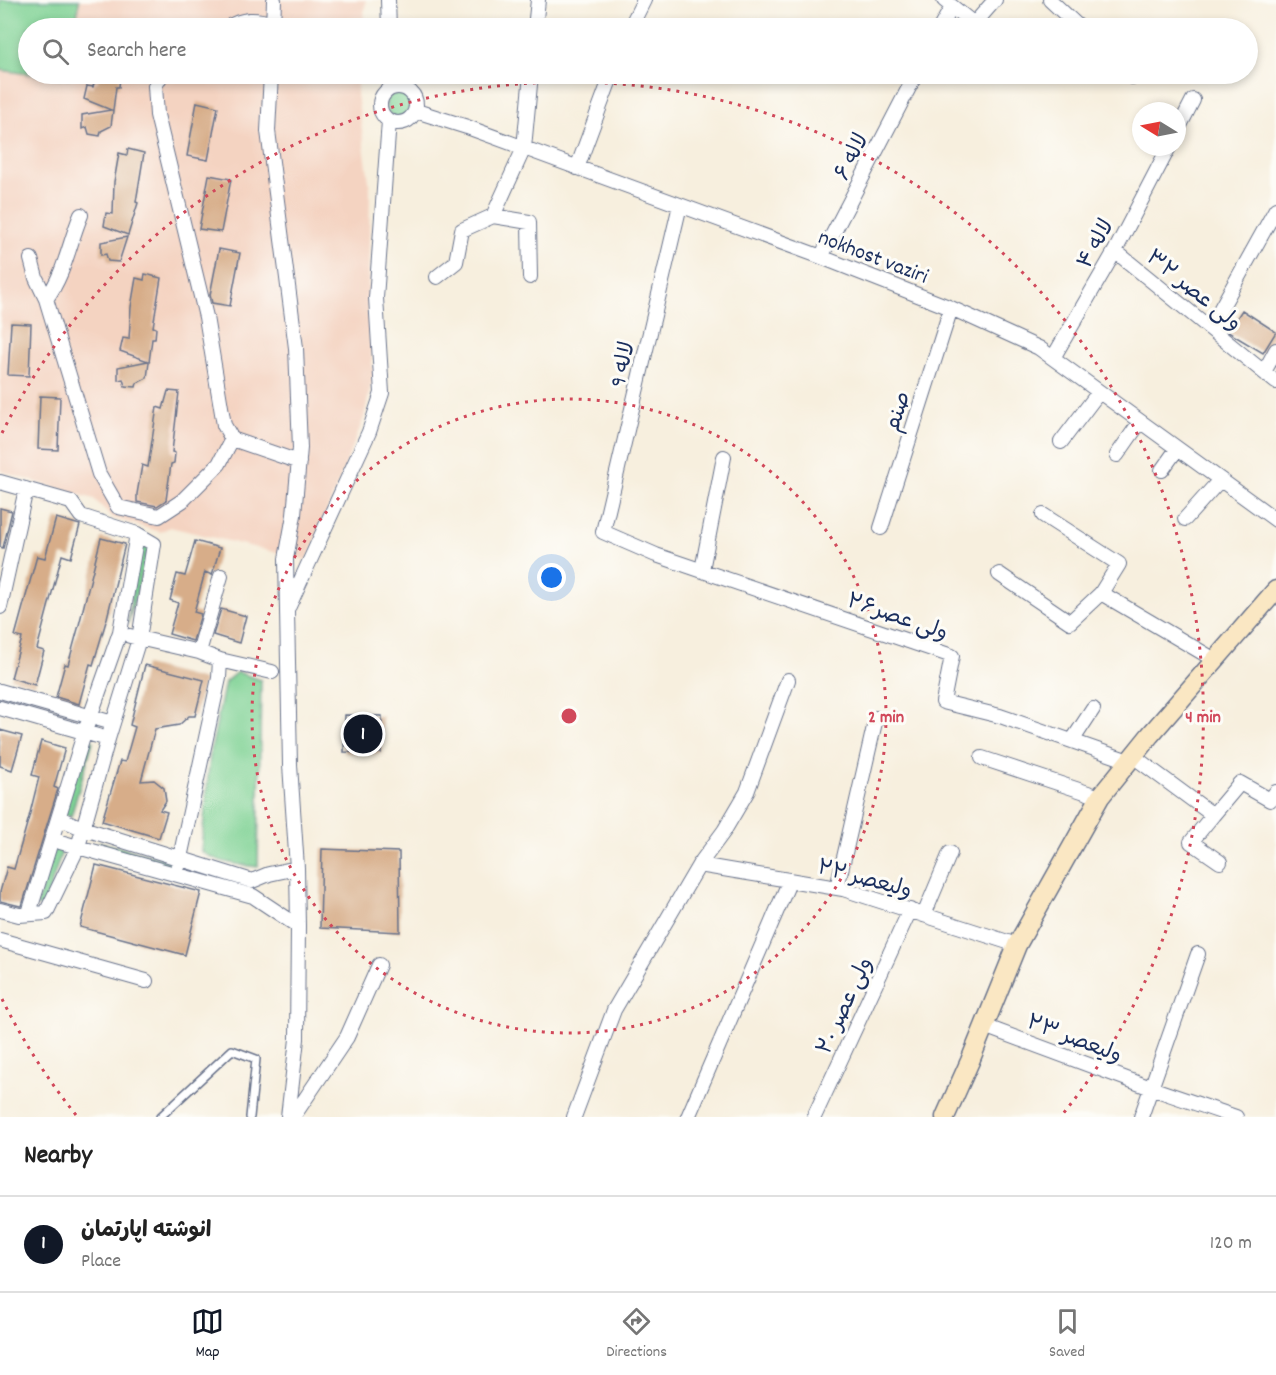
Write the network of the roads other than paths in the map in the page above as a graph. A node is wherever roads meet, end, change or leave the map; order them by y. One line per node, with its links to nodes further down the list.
1 (274, 0): 8 (street)
2 (388, 0): 9 (street)
3 (538, 0): 10 (street)
4 (645, 0): 11 (street)
5 (995, 0): 14 (street)
6 (1050, 0): 15 (street)
7 (948, 3): 12 (street); 13 (street)
8 (273, 18)
9 (389, 18)
10 (536, 18)
11 (635, 18)
12 (943, 18)
13 (967, 18)
14 (979, 18)
15 (1069, 18)
16 (156, 84): 48 (street)
17 (270, 84): 53 (street)
18 (389, 84): 26 (street)
19 (399, 84): 24 (street)
20 (530, 84): 27 (street)
21 (608, 84): 29 (street)
22 (911, 84): 35 (street, لاله ۶)
23 (1193, 100): 25 (street)
24 (416, 111): 26 (street); 27 (street, nokhost vaziri)
25 (1186, 114)
26 (389, 121): 70 (street)
27 (524, 148): 29 (street, nokhost vaziri); 33 (street)
28 (1164, 156): 34 (street, لاله ۴)
29 (577, 168): 30 (street, nokhost vaziri)
30 (680, 205): 35 (street, nokhost vaziri); 62 (street, لاله 9)
31 (1276, 209): 41 (street)
32 (81, 215): 39 (street)
33 (493, 216): 37 (street); 38 (street)
34 (1115, 251): 41 (street, ولی عصر ۳۲); 43 (street, لاله ۴)
35 (821, 257): 40 (street, nokhost vaziri)
36 (31, 259): 39 (street)
37 (436, 277)
38 (530, 277)
39 (46, 299): 48 (street)
40 (951, 308): 43 (street, nokhost vaziri); 61 (street, صنم)
41 (1210, 328): 44 (street, ولی عصر ۳۲)
42 (1276, 350): 44 (street)
43 (1053, 358): 46 (street, nokhost vaziri)
44 (1264, 372): 45 (street, ولی عصر ۳۲)
45 (1276, 382)
46 (1099, 392): 47 (street, nokhost vaziri); 49 (street)
47 (1140, 422): 50 (street, nokhost vaziri); 51 (street)
48 (232, 439): 53 (street)
49 (1061, 442)
50 (1177, 449): 54 (street); 55 (street, nokhost vaziri)
51 (1117, 455)
52 (724, 457): 64 (street)
53 (299, 462): 70 (street)
54 (1162, 470)
55 (1220, 480): 59 (street); 60 (street, nokhost vaziri)
56 (0, 482): 57 (street)
57 (26, 489): 63 (street); 69 (street)
58 (1043, 515): 68 (street)
59 (1185, 519)
60 (1276, 520)
61 (881, 528)
62 (603, 532): 64 (street, ولی عصر۲۶)
63 (137, 534): 71 (street); 72 (street)
64 (702, 570): 86 (street, ولی عصر۲۶)
65 (999, 574): 68 (street)
66 (221, 576): 73 (street)
67 (1276, 590): 75 (main road)
68 (1101, 592): 75 (street)
69 (0, 607)
70 (287, 610): 100 (street)
71 (120, 632): 72 (street); 81 (street)
72 (139, 639): 73 (street); 83 (street)
73 (199, 652): 74 (street)
74 (220, 660): 76 (street); 97 (street)
75 (1215, 660): 88 (main road)
76 (272, 672)
77 (788, 680): 99 (street)
78 (0, 691): 81 (street)
79 (0, 708): 84 (street)
80 (1093, 709): 86 (street)
81 (91, 718): 83 (street); 84 (street)
82 (876, 718): 103 (street)
83 (113, 723): 85 (street)
84 (84, 734): 85 (street); 92 (street)
85 (108, 739): 93 (street)
86 (1072, 741): 88 (street, ولی عصر۲۶)
87 (982, 758): 90 (street)
88 (1131, 759): 90 (main road); 91 (street, ولی عصر۲۶)
89 (1276, 792): 91 (street)
90 (1100, 797): 109 (main road)
91 (1213, 815): 98 (street)
92 (59, 818): 93 (street); 94 (street)
93 (82, 828): 95 (street); 97 (street)
94 (53, 840): 95 (street); 105 (street)
95 (78, 846): 101 (street); 105 (street)
96 (950, 853): 106 (street, ولی عصر ۲۰)
97 (180, 858): 100 (street); 101 (street)
98 (1220, 862)
99 (699, 865): 102 (street, ولیعصر ۲۲); 119 (street)
100 (297, 868): 107 (street)
101 (176, 875): 107 (street)
102 (790, 880): 103 (street, ولیعصر ۲۲); 120 (street)
103 (837, 888): 106 (street, ولیعصر ۲۲)
104 (0, 910): 105 (street)
105 (29, 913)
106 (917, 913): 109 (street, ولیعصر ۲۲); 121 (street, ولی عصر ۲۰)
107 (298, 926): 117 (street)
108 (0, 940): 112 (street)
109 (1017, 945): 113 (main road)
110 (1198, 954): 114 (street)
111 (379, 965): 118 (street)
112 (146, 981)
113 (984, 1026): 114 (street, ولیعصر ۲۳); 122 (main road)
114 (1151, 1088): 123 (street); 124 (street, ولیعصر ۲۳)
115 (160, 1117): 116 (lane)
116 (250, 1117)
117 (288, 1117)
118 (293, 1117)
119 (574, 1117)
120 (688, 1117)
121 (814, 1117)
122 (945, 1117)
123 (1141, 1117)
124 (1236, 1117)

